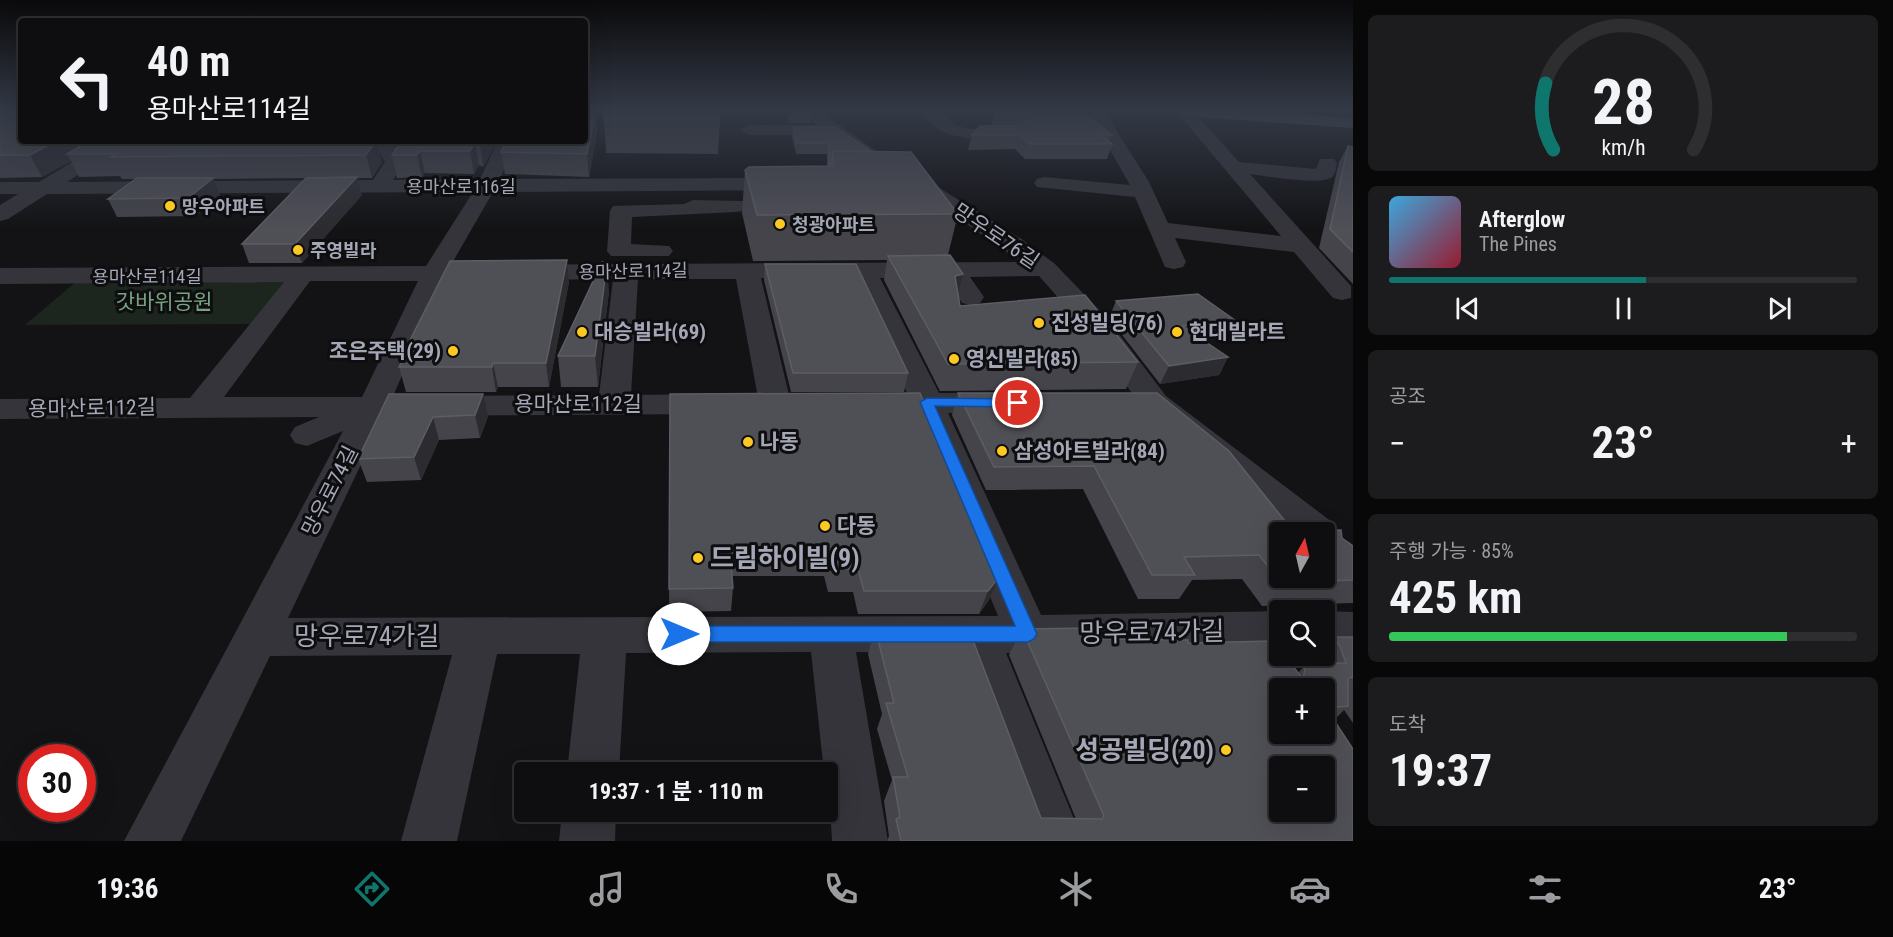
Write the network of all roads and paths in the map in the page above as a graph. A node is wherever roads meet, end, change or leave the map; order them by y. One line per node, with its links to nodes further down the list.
1 (105, 150): 16 (street)
2 (388, 150): 14 (street)
3 (503, 150): 12 (street, 망우로74길)
4 (860, 150): 25 (street, 망우로76길)
5 (1119, 150): 17 (street)
6 (1218, 150): 8 (street)
7 (1327, 162): 8 (street)
8 (1233, 167): 20 (street)
9 (1044, 183): 17 (street)
10 (742, 184): 11 (street, 용마산로116길); 13 (street, 용마산로116길); 21 (street)
11 (809, 184)
12 (487, 185): 13 (street, 용마산로116길); 14 (street, 용마산로116길); 28 (street, 망우로74길)
13 (613, 185): 27 (street)
14 (379, 186): 16 (street, 용마산로116길)
15 (0, 188): 16 (street, 용마산로116길)
16 (42, 189): 18 (street)
17 (1143, 192): 19 (street)
18 (0, 214)
19 (1160, 229): 20 (street); 22 (street)
20 (1302, 246): 32 (street)
21 (838, 249)
22 (1174, 262)
23 (951, 268): 24 (street, 용마산로114길); 25 (street, 용마산로114길); 34 (street)
24 (863, 269): 26 (street, 용마산로114길); 35 (street)
25 (1046, 269): 41 (street, 망우로76길)
26 (747, 270): 27 (street, 용마산로114길); 36 (street)
27 (613, 271): 28 (street, 용마산로114길); 43 (street)
28 (435, 272): 29 (street, 용마산로114길); 42 (street, 망우로74길)
29 (303, 274): 31 (street, 용마산로114길); 44 (street)
30 (0, 276): 31 (street, 용마산로114길)
31 (26, 276): 33 (street)
32 (1342, 292)
33 (0, 295)
34 (971, 297)
35 (927, 402): 38 (street); 39 (street); 52 (street)
36 (775, 403): 37 (street, 용마산로112길); 43 (street, 용마산로112길)
37 (810, 403)
38 (845, 403)
39 (1029, 403)
40 (1121, 403): 41 (street)
41 (1155, 403): 47 (street, 망우로76길)
42 (374, 405): 43 (street, 용마산로112길); 44 (street, 용마산로112길); 46 (street); 55 (street, 망우로74길)
43 (614, 405)
44 (200, 407): 45 (street, 용마산로112길)
45 (0, 410)
46 (307, 435)
47 (1304, 522)
48 (1335, 630): 49 (street)
49 (1353, 630)
50 (831, 633): 51 (street, 망우로74가길); 53 (street, 망우로74가길); 62 (street)
51 (605, 634): 54 (street, 망우로74가길); 57 (street)
52 (1028, 634): 53 (street, 망우로74가길); 56 (street, 망우로74가길)
53 (976, 635): 63 (street)
54 (479, 636): 55 (street, 망우로74가길); 60 (street)
55 (256, 637): 59 (street, 망우로74길)
56 (1269, 643)
57 (594, 762)
58 (589, 822): 61 (street)
59 (152, 841)
60 (429, 841)
61 (587, 841)
62 (860, 841)
63 (1055, 841)

